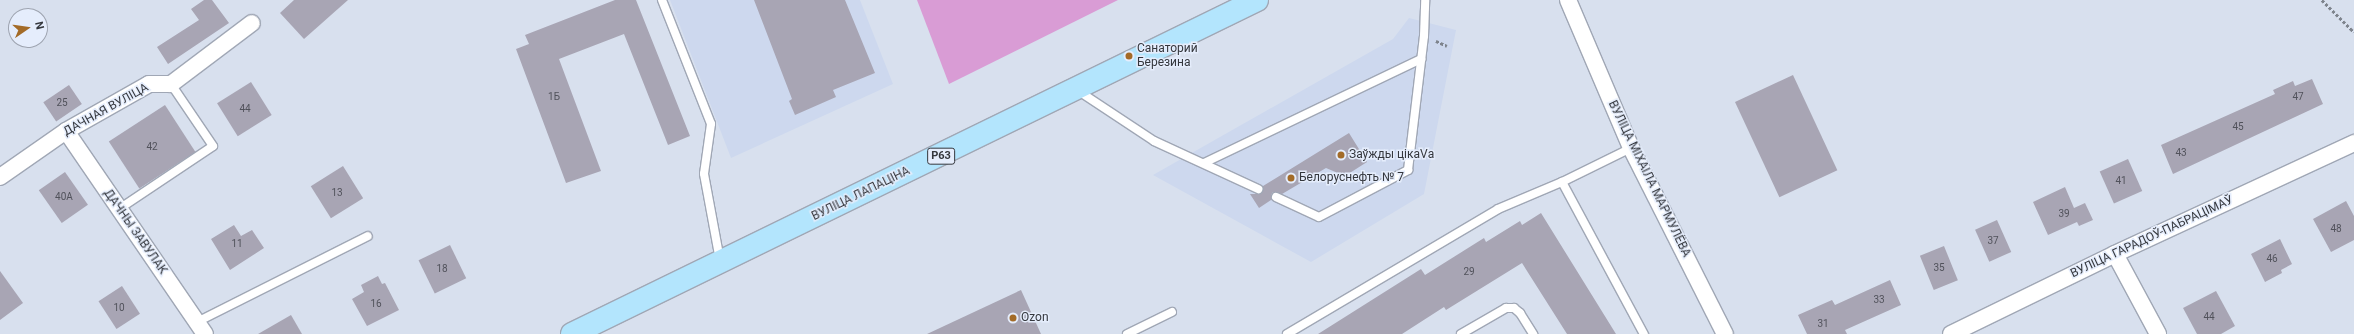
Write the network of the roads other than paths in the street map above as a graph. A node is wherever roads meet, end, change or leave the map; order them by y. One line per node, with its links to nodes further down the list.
1 (662, 0): 20 (lane)
2 (1257, 0): 8 (main road, ВУЛІЦА ЛАПАЦІНА / Р63)
3 (1425, 0): 6 (lane)
4 (1568, 0): 11 (street, ВУЛІЦА МІХАІЛА МАРМУЛЁВА)
5 (252, 23): 7 (street)
6 (1421, 59): 12 (lane); 16 (lane)
7 (171, 84): 9 (street, ДАЧНАЯ ВУЛІЦА); 17 (lane)
8 (1077, 90): 12 (lane); 20 (main road, ВУЛІЦА ЛАПАЦІНА / Р63)
9 (66, 131): 13 (street, ДАЧНАЯ ВУЛІЦА); 17 (street, ДАЧНЫ ЗАВУЛАК)
10 (2354, 143): 19 (street, ВУЛІЦА ГАРАДОЎ-ПАБРАЦІМАЎ)
11 (1631, 148): 14 (lane); 29 (street, ВУЛІЦА МІХАІЛА МАРМУЛЁВА)
12 (1204, 163): 15 (lane)
13 (0, 177)
14 (1562, 182): 25 (lane); 28 (lane)
15 (1258, 189)
16 (1276, 197)
17 (119, 209): 22 (street, ДАЧНЫ ЗАВУЛАК)
18 (368, 236): 22 (lane)
19 (2115, 254): 30 (street, ВУЛІЦА ГАРАДОЎ-ПАБРАЦІМАЎ); 31 (street)
20 (721, 263): 23 (main road, ВУЛІЦА ЛАПАЦІНА / Р63)
21 (1172, 312): 24 (lane)
22 (201, 328)
23 (572, 334)
24 (1126, 334)
25 (1287, 334)
26 (1461, 334): 27 (lane)
27 (1533, 334)
28 (1644, 334)
29 (1725, 334)
30 (1951, 334)
31 (2158, 334)

